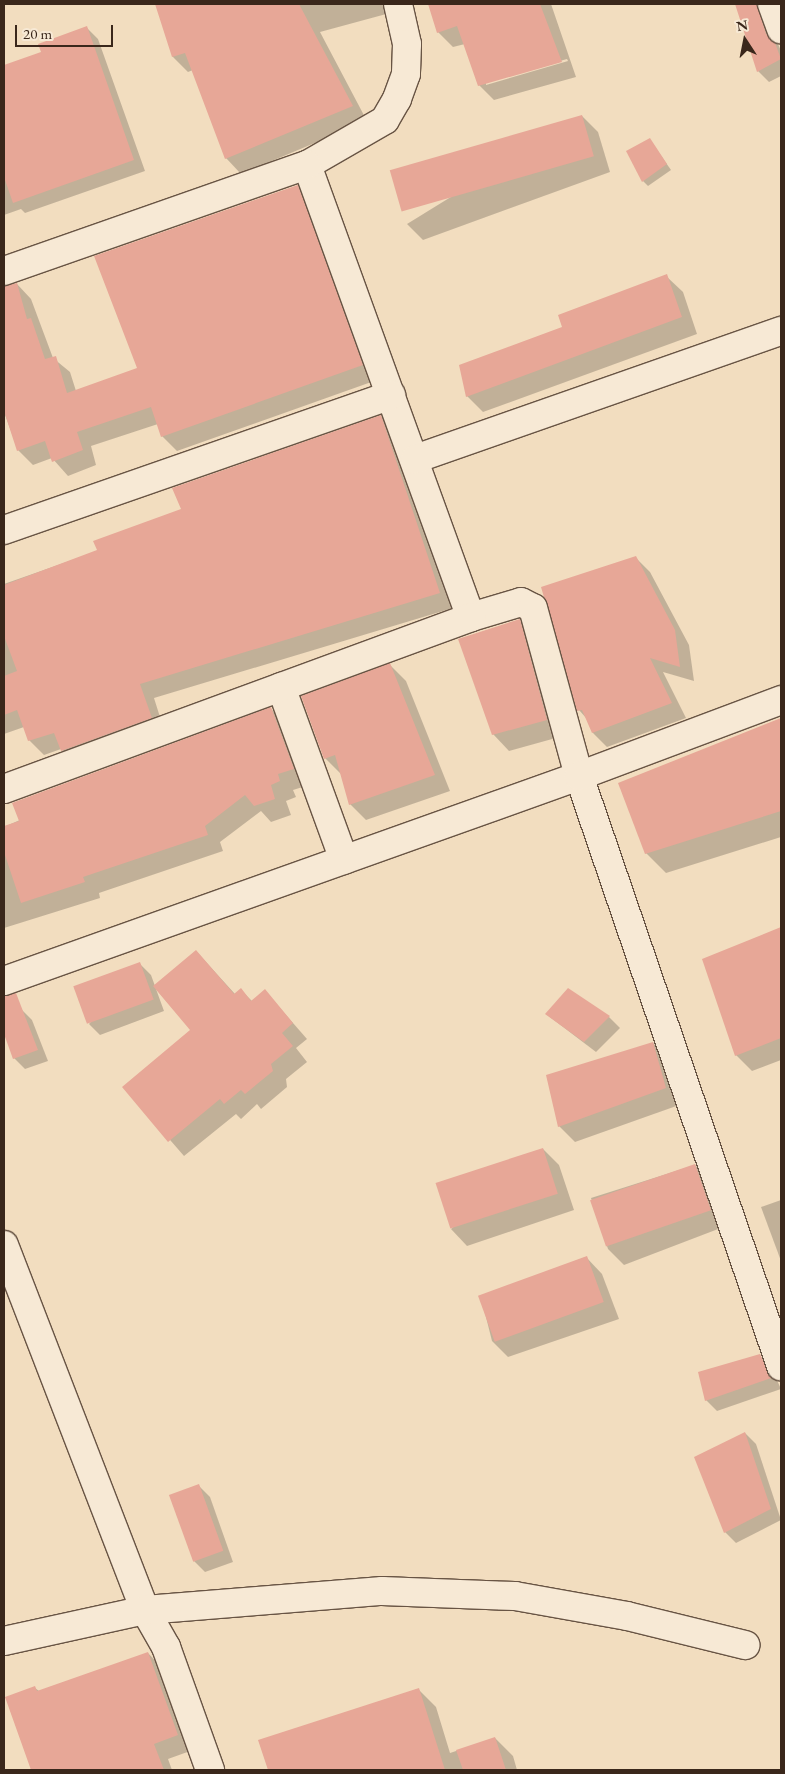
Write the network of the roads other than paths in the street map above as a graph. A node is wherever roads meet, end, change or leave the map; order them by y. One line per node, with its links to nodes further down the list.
1 (398, 4): 4 (street)
2 (772, 4): 3 (street)
3 (781, 29)
4 (307, 165): 5 (street); 7 (street)
5 (4, 271)
6 (781, 331): 8 (street)
7 (391, 395): 8 (street); 9 (street)
8 (415, 459): 10 (street)
9 (4, 530)
10 (471, 617): 11 (street); 13 (street)
11 (281, 687): 14 (street); 15 (street)
12 (781, 700): 13 (street)
13 (579, 776): 15 (street); 18 (street)
14 (4, 789)
15 (344, 860): 16 (street)
16 (4, 981)
17 (4, 1245): 20 (street)
18 (776, 1335): 19 (street)
19 (781, 1366)
20 (145, 1610): 21 (street); 22 (street); 23 (street)
21 (4, 1641)
22 (745, 1645)
23 (210, 1770)

